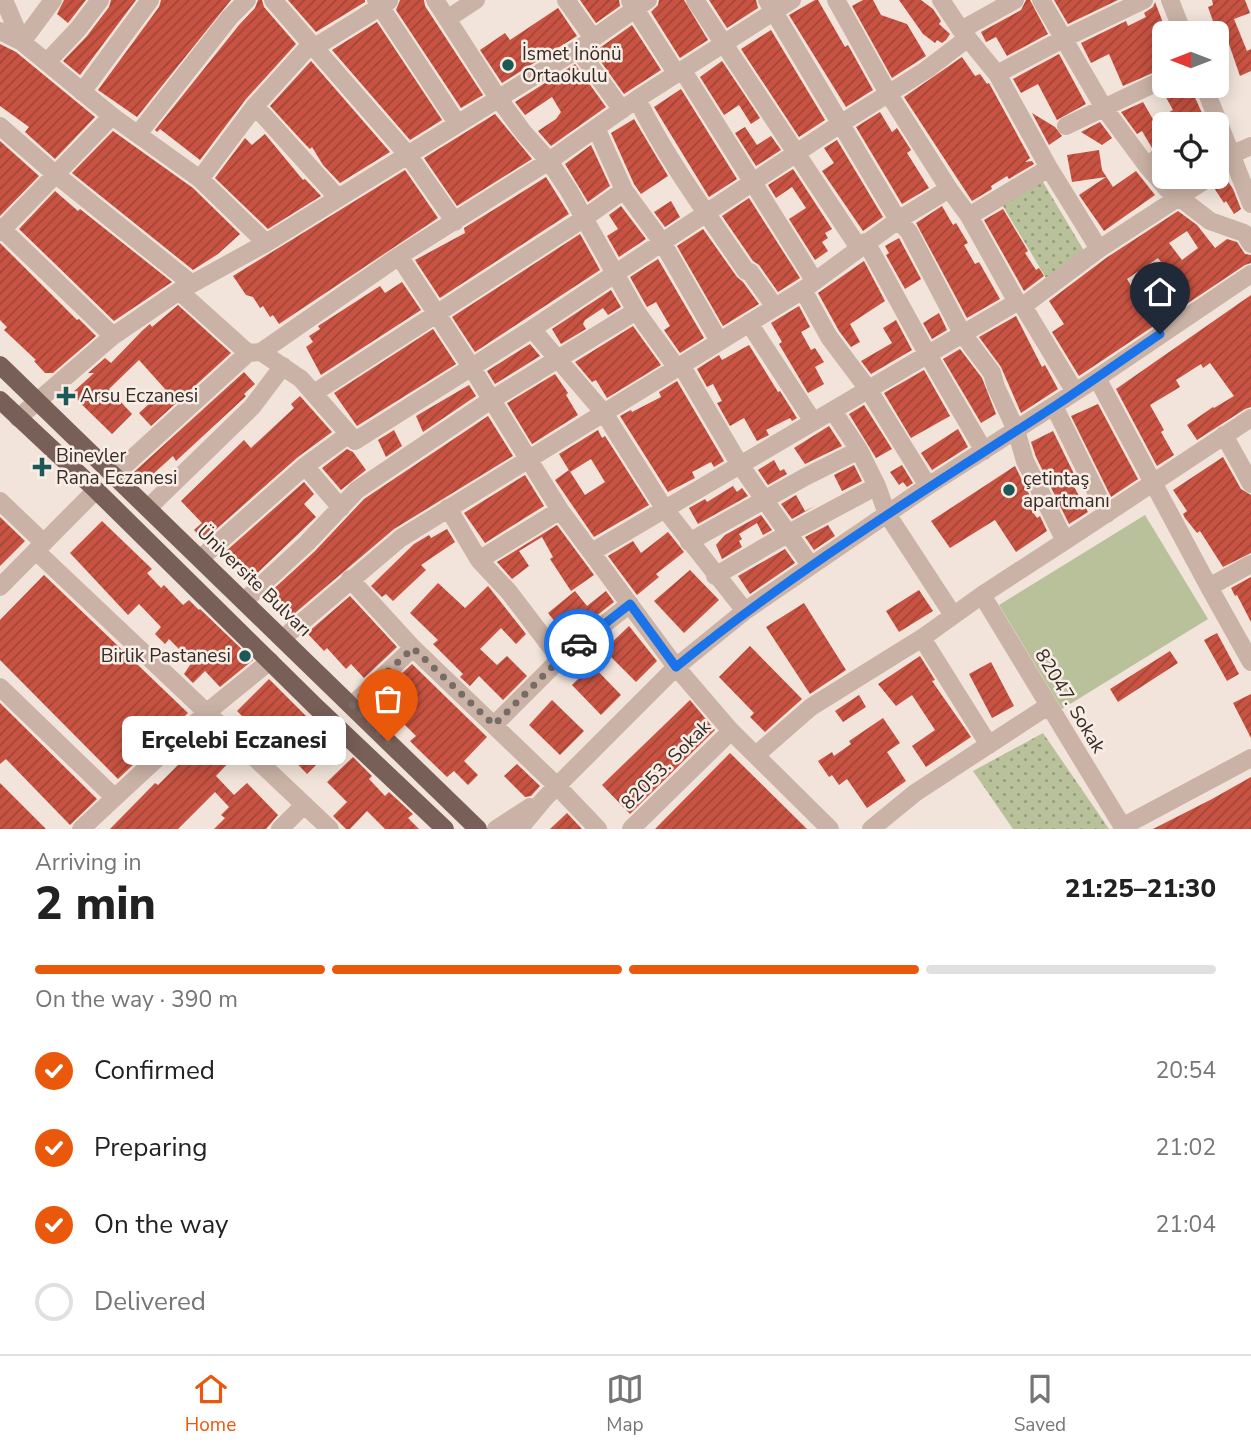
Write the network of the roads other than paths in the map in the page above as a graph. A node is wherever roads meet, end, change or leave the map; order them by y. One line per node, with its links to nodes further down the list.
1 (4, 0): 26 (street)
2 (53, 0): 26 (street)
3 (100, 0): 30 (street)
4 (150, 0): 34 (street)
5 (247, 0): 46 (street)
6 (273, 0): 29 (street)
7 (435, 0): 21 (street)
8 (476, 0): 21 (street)
9 (566, 0): 28 (street)
10 (695, 0): 27 (street)
11 (792, 0): 20 (street)
12 (836, 0): 35 (street)
13 (941, 0): 24 (street)
14 (1015, 0): 24 (street)
15 (1041, 0): 25 (street)
16 (1144, 0): 25 (street)
17 (1170, 0): 22 (street)
18 (383, 2): 29 (street); 41 (street)
19 (637, 3): 28 (street); 31 (street)
20 (771, 5): 27 (street); 42 (street)
21 (447, 19): 36 (street)
22 (1178, 21)
23 (0, 31): 26 (street)
24 (965, 34): 32 (street); 35 (street)
25 (1063, 39): 32 (street); 39 (street)
26 (22, 42): 30 (street)
27 (724, 42): 31 (street); 49 (street)
28 (586, 43): 36 (street); 37 (street)
29 (313, 46): 38 (street); 50 (street)
30 (47, 62): 34 (street)
31 (683, 71): 37 (street); 59 (street)
32 (997, 74): 56 (street)
33 (1152, 85): 39 (street)
34 (82, 92): 40 (street)
35 (888, 93): 42 (street); 60 (street)
36 (498, 98): 41 (street); 52 (street)
37 (630, 105): 45 (street); 66 (street)
38 (256, 106): 58 (street); 63 (street)
39 (1104, 108): 44 (street); 55 (street)
40 (112, 116): 46 (street); 57 (street)
41 (457, 123): 50 (street)
42 (840, 124): 49 (street); 69 (street)
43 (0, 126): 57 (street)
44 (1066, 126)
45 (596, 128): 52 (street); 62 (street)
46 (138, 134): 58 (street)
47 (1251, 146): 51 (street)
48 (1229, 151): 51 (street)
49 (797, 152): 59 (street); 75 (street)
50 (408, 155): 63 (street); 70 (street)
51 (1233, 158): 54 (street); 65 (street)
52 (549, 161): 68 (street); 70 (street)
53 (1152, 162): 55 (street)
54 (1229, 162)
55 (1147, 166): 64 (street)
56 (1049, 168): 67 (street); 76 (street)
57 (55, 174): 71 (street); 81 (street)
58 (200, 179): 73 (street)
59 (751, 183): 66 (street); 80 (street)
60 (949, 189): 67 (street); 69 (street)
61 (1191, 189): 64 (street)
62 (624, 190): 68 (street); 72 (street)
63 (338, 198): 73 (street)
64 (1176, 199): 74 (street); 76 (street)
65 (1251, 204)
66 (706, 213): 72 (street); 83 (street)
67 (969, 216): 82 (street)
68 (583, 219): 78 (street); 85 (street)
69 (898, 220): 75 (street); 88 (street)
70 (455, 222): 77 (street)
71 (1, 229): 89 (street)
72 (662, 242): 78 (street); 90 (street)
73 (266, 243): 81 (street)
74 (1251, 244)
75 (862, 245): 80 (street); 92 (street)
76 (1099, 249): 82 (street)
77 (399, 256): 85 (street); 91 (street)
78 (615, 273): 84 (street); 87 (street)
79 (1251, 274): 98 (street)
80 (808, 285): 83 (street); 99 (street)
81 (185, 287): 89 (street); 91 (street)
82 (1020, 304): 88 (street); 100 (street)
83 (775, 307): 86 (street)
84 (636, 310): 93 (street); 96 (street)
85 (437, 313): 97 (street); 101 (street)
86 (748, 323): 90 (street); 108 (street)
87 (532, 329): 93 (street); 97 (street)
88 (962, 333): 92 (street); 111 (street)
89 (113, 336): 104 (street)
90 (719, 341): 96 (street)
91 (254, 352): 95 (street); 119 (street)
92 (928, 355): 99 (street); 115 (street)
93 (559, 360): 103 (street); 107 (street)
94 (0, 365): 104 (main road, Üniversite Bulvarı)
95 (283, 366): 101 (street); 127 (street)
96 (679, 367): 107 (street); 117 (street)
97 (472, 368): 103 (street); 112 (street)
98 (1097, 378): 100 (street); 120 (street)
99 (868, 389): 106 (street); 123 (street)
100 (1075, 392): 105 (street)
101 (314, 393): 112 (street)
102 (0, 400): 109 (main road)
103 (491, 400): 116 (street); 128 (street)
104 (37, 401): 109 (street); 119 (main road, Üniversite Bulvarı)
105 (1054, 406): 111 (street); 133 (street)
106 (833, 411): 114 (street); 117 (street)
107 (604, 413): 116 (street); 130 (street)
108 (809, 415)
109 (18, 418): 124 (main road)
110 (1251, 418): 113 (street)
111 (1016, 430): 115 (street); 135 (street)
112 (349, 434): 118 (street)
113 (1224, 435): 120 (street); 121 (street)
114 (859, 450): 122 (street); 125 (street)
115 (984, 450): 123 (street)
116 (528, 460): 129 (street); 131 (street)
117 (740, 465): 125 (street); 130 (street)
118 (304, 466): 128 (street); 139 (street)
119 (114, 475): 127 (main road, Üniversite Bulvarı)
120 (1155, 483): 133 (street); 146 (street)
121 (1251, 484)
122 (877, 486): 132 (street); 134 (street)
123 (928, 486): 132 (street)
124 (96, 490): 137 (street); 157 (main road)
125 (766, 499): 134 (street); 136 (street)
126 (0, 501): 137 (street)
127 (148, 508): 139 (main road, Üniversite Bulvarı)
128 (341, 508): 148 (street)
129 (448, 508): 140 (street); 144 (street)
130 (664, 508): 136 (street); 138 (street)
131 (560, 510): 138 (street); 140 (street)
132 (887, 514): 142 (street); 151 (street)
133 (1107, 514): 135 (street)
134 (789, 533): 142 (street); 143 (street)
135 (1065, 541): 147 (street)
136 (689, 542): 143 (street)
137 (40, 547): 145 (street); 162 (street)
138 (592, 552): 149 (street)
139 (201, 558): 148 (main road, Üniversite Bulvarı)
140 (479, 560): 156 (street)
141 (1251, 564): 146 (street)
142 (811, 566): 150 (street)
143 (715, 576): 150 (street)
144 (350, 579): 152 (street); 154 (street)
145 (0, 587)
146 (1209, 587): 155 (street)
147 (982, 595): 151 (street); 161 (street, 82047. Sokak)
148 (244, 601): 152 (main road, Üniversite Bulvarı)
149 (630, 604): 156 (street); 158 (street)
150 (745, 611): 158 (street)
151 (953, 615): 153 (street)
152 (282, 638): 160 (main road, Üniversite Bulvarı)
153 (922, 638): 165 (street); 166 (street)
154 (413, 648): 160 (street); 163 (street)
155 (1249, 653)
156 (560, 659): 163 (street)
157 (270, 660): 162 (street); 175 (main road)
158 (676, 667): 164 (street); 168 (street)
159 (0, 687): 169 (street)
160 (352, 705): 176 (main road, Üniversite Bulvarı)
161 (1048, 706): 165 (street); 171 (street, 82047. Sokak)
162 (206, 713): 169 (street); 170 (street)
163 (494, 725): 168 (street)
164 (731, 731): 166 (street); 180 (street, 82053. Sokak)
165 (989, 745): 182 (street)
166 (756, 755): 181 (street)
167 (1251, 758): 171 (street)
168 (551, 792): 177 (street); 178 (street); 179 (street)
169 (114, 797): 172 (street)
170 (304, 805): 173 (street); 174 (street)
171 (1123, 828)
172 (80, 829)
173 (280, 829)
174 (330, 829)
175 (445, 829)
176 (478, 829)
177 (496, 829)
178 (519, 829)
179 (598, 829)
180 (631, 829)
181 (830, 829)
182 (871, 829)

